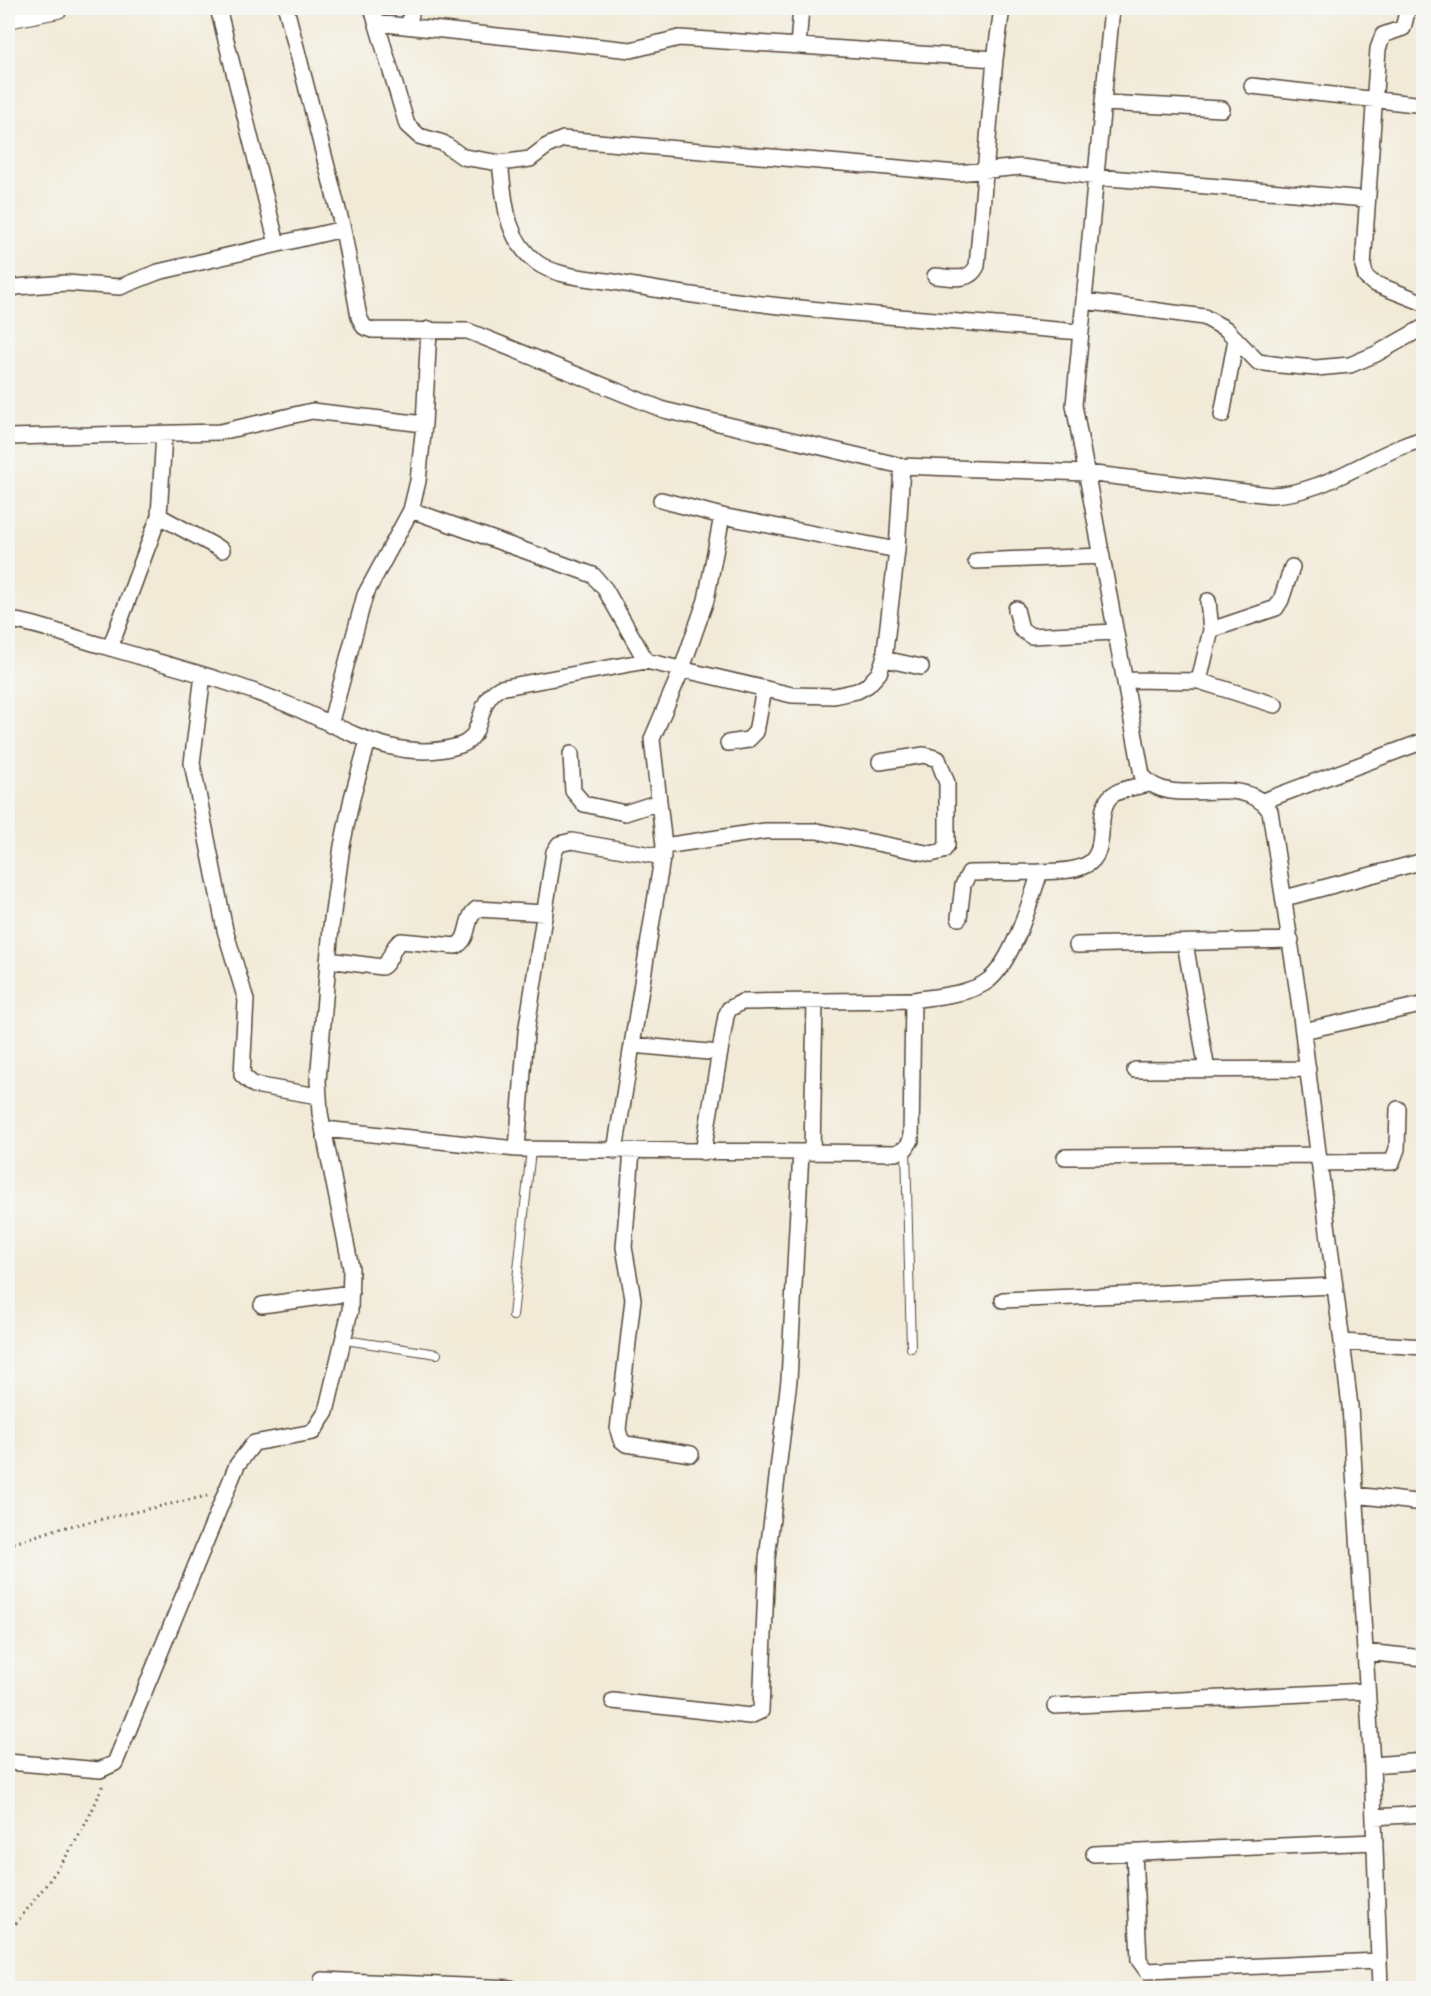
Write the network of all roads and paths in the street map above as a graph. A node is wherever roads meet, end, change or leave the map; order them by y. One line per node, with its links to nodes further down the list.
1 (58, 8): 10 (street)
2 (218, 8): 24 (street)
3 (286, 8): 23 (street)
4 (412, 8): 11 (street)
5 (801, 8): 12 (street)
6 (1002, 8): 13 (street)
7 (1112, 8): 16 (street)
8 (1408, 8): 15 (street)
9 (374, 15): 11 (street); 19 (street)
10 (8, 18)
11 (410, 26): 12 (street)
12 (798, 46): 13 (street)
13 (995, 59): 20 (street)
14 (1252, 86): 15 (street)
15 (1373, 99): 17 (street); 22 (street)
16 (1104, 103): 18 (street); 21 (street)
17 (1424, 105)
18 (1222, 109)
19 (500, 163): 20 (street); 31 (street)
20 (984, 171): 21 (street); 25 (street)
21 (1097, 177): 22 (street); 27 (street)
22 (1366, 199): 28 (street)
23 (343, 229): 24 (street); 30 (street)
24 (277, 244): 26 (street)
25 (935, 276)
26 (8, 291)
27 (1084, 301): 31 (street); 32 (street)
28 (1424, 303)
29 (1424, 327): 32 (street)
30 (429, 329): 34 (street); 38 (street)
31 (1079, 332): 39 (street)
32 (1236, 339): 33 (street)
33 (1222, 415)
34 (424, 424): 35 (street); 41 (street)
35 (164, 434): 36 (street); 42 (street)
36 (8, 437)
37 (1424, 439): 39 (street)
38 (902, 465): 39 (street); 45 (street)
39 (1086, 473): 46 (street)
40 (661, 500): 43 (street)
41 (411, 510): 56 (street); 64 (street)
42 (159, 516): 44 (street); 54 (street)
43 (722, 516): 45 (street); 58 (street)
44 (222, 550)
45 (897, 550): 55 (street)
46 (1102, 556): 47 (street); 53 (street)
47 (976, 561)
48 (1292, 567): 52 (street)
49 (1208, 601): 52 (street)
50 (1016, 609): 53 (street)
51 (8, 620): 54 (street)
52 (1211, 630): 61 (street)
53 (1115, 632): 60 (street)
54 (110, 648): 59 (street)
55 (884, 659): 57 (street); 62 (street)
56 (646, 661): 58 (street); 65 (street)
57 (921, 667)
58 (681, 671): 62 (street); 71 (street)
59 (203, 675): 64 (street); 92 (street)
60 (1125, 680): 61 (street); 70 (street)
61 (1199, 681): 63 (street)
62 (764, 689): 67 (street)
63 (1275, 705)
64 (330, 725): 65 (street)
65 (368, 741): 82 (street)
66 (1424, 741): 72 (street)
67 (728, 743)
68 (571, 754): 71 (street)
69 (880, 762): 73 (street)
70 (1149, 784): 72 (street); 75 (street)
71 (659, 801): 73 (street)
72 (1263, 801): 76 (street)
73 (663, 852): 77 (street); 87 (street)
74 (1424, 861): 76 (street)
75 (1040, 872): 78 (street); 83 (street)
76 (1285, 898): 79 (street)
77 (545, 913): 82 (street); 96 (street)
78 (959, 918)
79 (1291, 940): 80 (street); 86 (street)
80 (1185, 943): 81 (street); 91 (street)
81 (1077, 945)
82 (328, 960): 92 (street)
83 (913, 1000): 84 (street); 95 (street)
84 (815, 1001): 88 (street); 100 (street)
85 (1420, 1005): 86 (street)
86 (1303, 1031): 89 (street)
87 (632, 1045): 88 (street); 97 (street)
88 (720, 1053): 99 (street)
89 (1308, 1069): 91 (street); 102 (street)
90 (1134, 1070): 91 (street)
91 (1207, 1070)
92 (318, 1096): 94 (street)
93 (1398, 1109): 102 (street)
94 (324, 1129): 96 (street); 104 (street)
95 (906, 1148): 100 (street); 111 (lane)
96 (524, 1149): 97 (street); 107 (lane)
97 (615, 1151): 98 (street)
98 (632, 1151): 99 (street); 113 (street)
99 (703, 1152): 100 (street)
100 (807, 1152): 121 (street)
101 (1065, 1157): 102 (street)
102 (1319, 1159): 103 (street)
103 (1335, 1286): 105 (street); 109 (street)
104 (351, 1293): 106 (street); 108 (street)
105 (1003, 1299)
106 (262, 1305)
107 (513, 1316)
108 (345, 1340): 112 (lane); 114 (street)
109 (1342, 1342): 110 (street); 115 (street)
110 (1424, 1347)
111 (911, 1348)
112 (437, 1354)
113 (691, 1454)
114 (226, 1492): 117 (path); 126 (street)
115 (1355, 1495): 116 (street); 118 (street)
116 (1424, 1503)
117 (8, 1545)
118 (1365, 1652): 119 (street); 120 (street)
119 (1424, 1658)
120 (1367, 1691): 122 (street); 125 (street)
121 (613, 1701)
122 (1055, 1706)
123 (1424, 1761): 125 (street)
124 (8, 1762): 126 (street)
125 (1372, 1765): 128 (street)
126 (109, 1768): 132 (path)
127 (1424, 1814): 128 (street)
128 (1374, 1816): 129 (street)
129 (1375, 1842): 130 (street); 133 (street)
130 (1134, 1852): 131 (street); 133 (street)
131 (1094, 1854)
132 (8, 1933)
133 (1379, 1961): 137 (street)
134 (322, 1980): 135 (street)
135 (456, 1987): 136 (street)
136 (512, 1989)
137 (1380, 1989)

